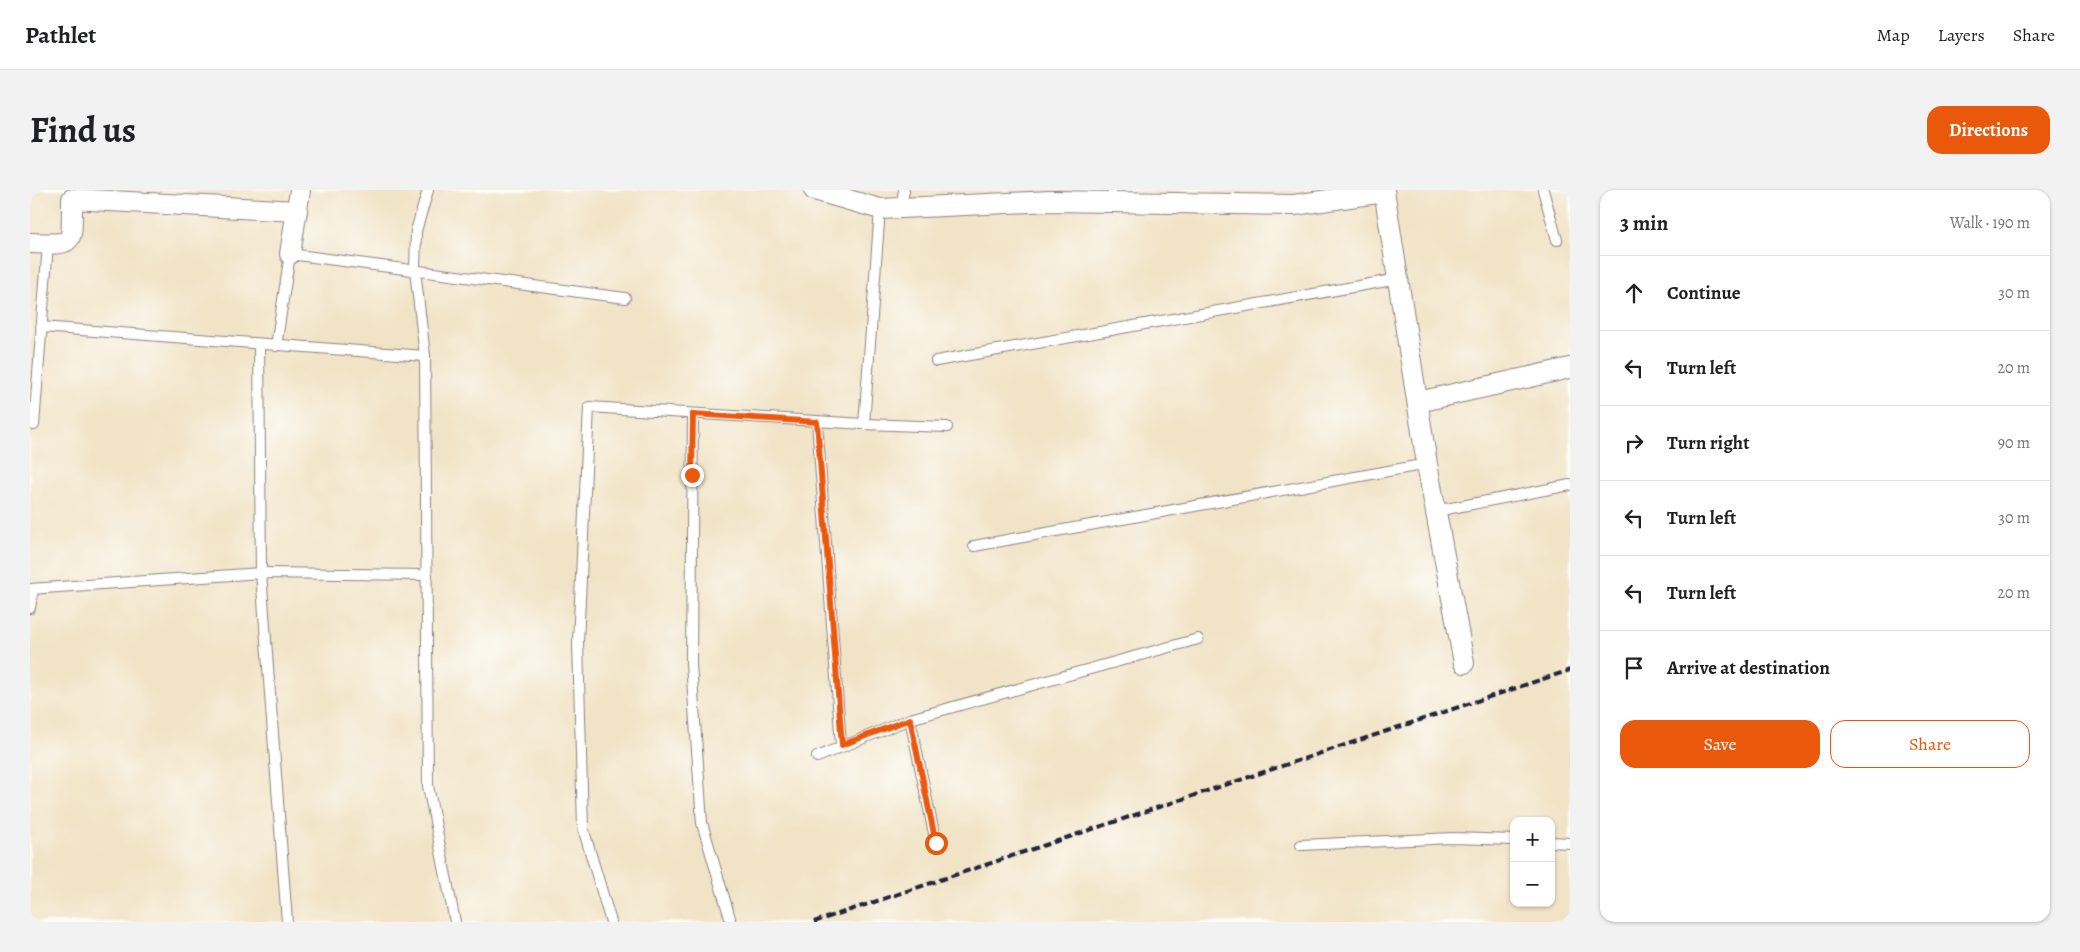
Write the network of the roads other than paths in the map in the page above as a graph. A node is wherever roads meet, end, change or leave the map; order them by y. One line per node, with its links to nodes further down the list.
1 (300, 190): 9 (street)
2 (428, 190): 13 (lane)
3 (814, 190): 8 (street)
4 (1543, 190): 10 (lane)
5 (1384, 191): 7 (street); 14 (street)
6 (72, 195): 9 (street); 11 (street)
7 (902, 199): 8 (street)
8 (880, 209): 25 (lane)
9 (297, 211): 12 (street)
10 (1557, 240)
11 (39, 243): 16 (lane)
12 (290, 254): 13 (lane); 18 (lane)
13 (416, 270): 15 (lane); 19 (lane)
14 (1398, 279): 20 (lane); 22 (street)
15 (625, 298)
16 (41, 327): 17 (lane); 26 (lane)
17 (259, 344): 18 (lane); 32 (lane)
18 (276, 346): 19 (lane)
19 (425, 356): 33 (lane)
20 (936, 361)
21 (1570, 368): 22 (street)
22 (1418, 402): 28 (street)
23 (693, 414): 24 (lane); 46 (lane); 49 (lane)
24 (817, 422): 25 (lane); 39 (lane)
25 (864, 424): 27 (lane)
26 (34, 425)
27 (947, 426)
28 (1428, 464): 30 (street); 31 (lane)
29 (1570, 485): 30 (lane)
30 (1436, 511): 37 (street)
31 (974, 546)
32 (261, 573): 33 (lane); 34 (lane); 47 (lane)
33 (427, 575): 48 (lane)
34 (31, 589): 35 (lane)
35 (30, 608)
36 (1198, 639): 38 (lane)
37 (1464, 663)
38 (910, 719): 39 (lane); 43 (lane)
39 (842, 745): 40 (lane)
40 (817, 757)
41 (1510, 840): 45 (lane)
42 (1555, 842): 44 (lane)
43 (936, 843)
44 (1570, 843)
45 (1300, 845)
46 (730, 918)
47 (287, 922)
48 (454, 922)
49 (611, 922)

